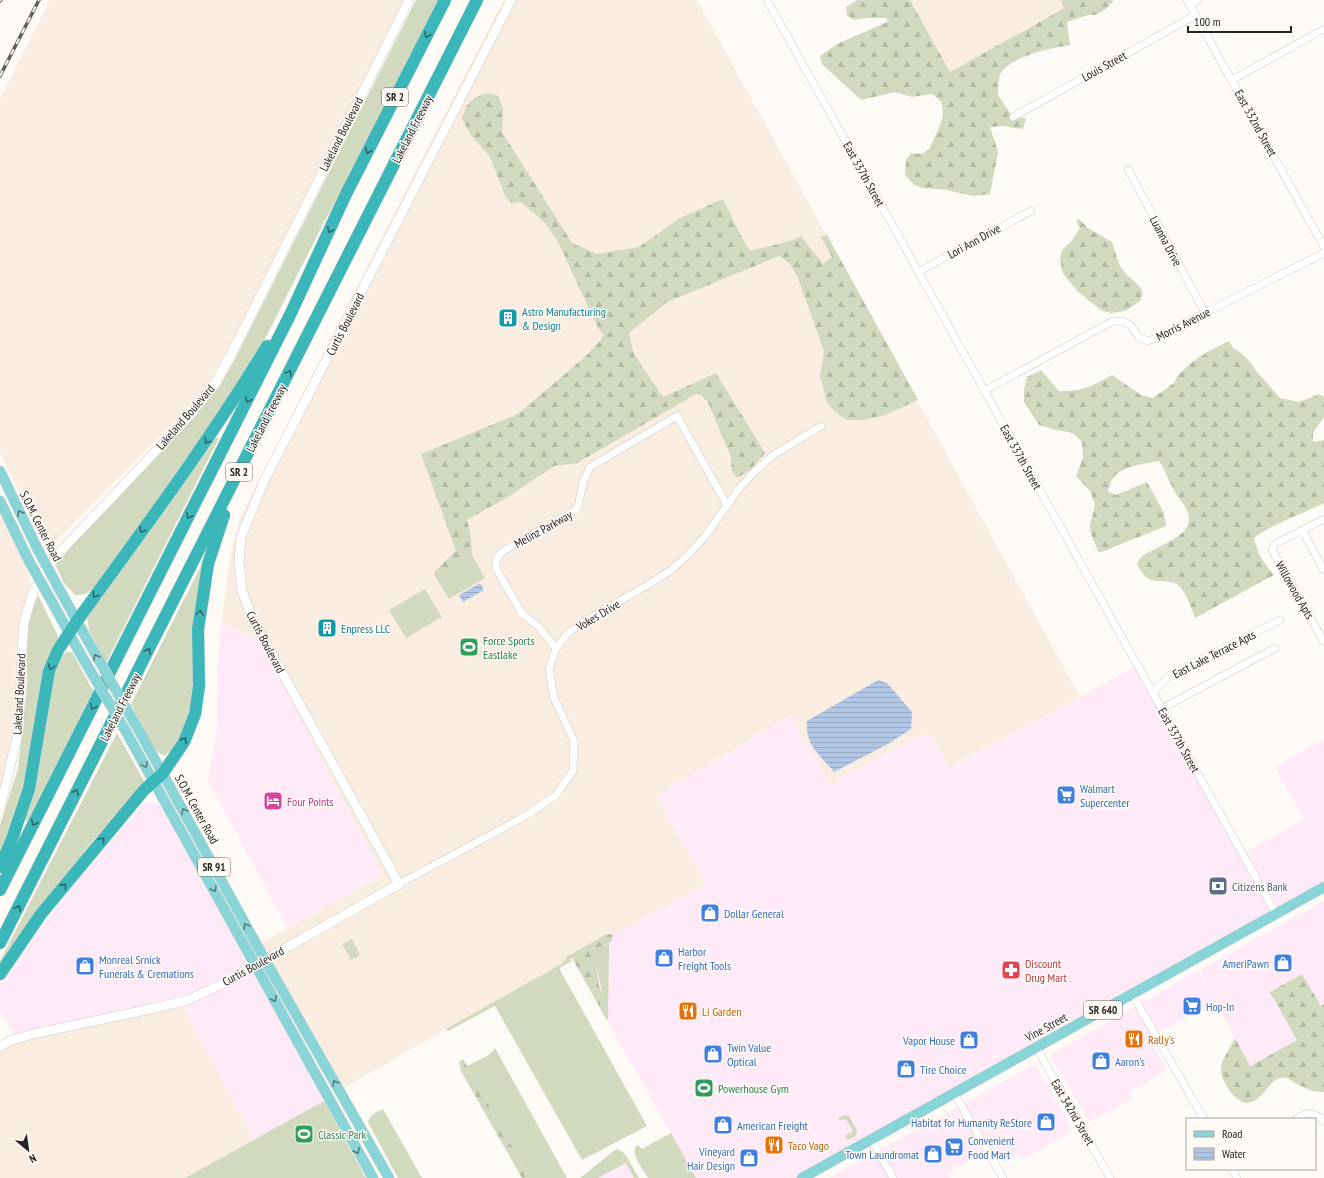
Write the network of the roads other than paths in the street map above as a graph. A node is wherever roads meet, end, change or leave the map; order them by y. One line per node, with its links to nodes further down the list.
1 (408, 0): 37 (street, Lakeland Boulevard)
2 (445, 0): 18 (highway, Lakeland Freeway / SR 2, one-way to 18)
3 (477, 0): 22 (highway, Lakeland Freeway / SR 2, one-way to 3)
4 (511, 0): 39 (street, Curtis Boulevard)
5 (767, 0): 16 (street, East 337th Street)
6 (1198, 0): 7 (street)
7 (1188, 2): 8 (street, East 332nd Street)
8 (1196, 15): 10 (street, East 332nd Street); 11 (street, Louis Street)
9 (1324, 29): 10 (street)
10 (1232, 80): 14 (street, East 332nd Street)
11 (1013, 117)
12 (1128, 169): 17 (street, Luanna Drive)
13 (1031, 210): 16 (street, Lori Ann Drive)
14 (1324, 247)
15 (1324, 253): 17 (street, Morris Avenue)
16 (918, 272): 19 (street, East 337th Street)
17 (1205, 312): 19 (street, Morris Avenue)
18 (290, 315): 29 (highway, one-way to 29); 41 (highway, Lakeland Freeway / SR 2, one-way to 41)
19 (984, 391): 34 (street, East 337th Street)
20 (821, 426): 24 (street, Vokes Drive)
21 (0, 471): 29 (main road, S.O.M. Center Road / SR 91, one-way to 21, bridge)
22 (237, 476): 36 (highway, one-way to 22); 43 (highway, Lakeland Freeway / SR 2, one-way to 22)
23 (0, 501): 30 (main road, S.O.M. Center Road / SR 91, bridge)
24 (727, 505): 32 (street, Vokes Drive); 32 (street, Melinz Parkway)
25 (1324, 520): 26 (street, Willowood Apts)
26 (1302, 530): 27 (street); 31 (street, Willowood Apts)
27 (1324, 570)
28 (1280, 620): 34 (street, East Lake Terrace Apts)
29 (77, 621): 30 (highway); 36 (main road, S.O.M. Center Road / SR 91, one-way to 29, bridge)
30 (69, 633): 36 (main road, S.O.M. Center Road / SR 91, one-way to 36, bridge); 38 (highway, one-way to 38)
31 (1324, 642)
32 (556, 648): 39 (street, Vokes Drive)
33 (1275, 648): 35 (street, East Lake Terrace Apts)
34 (1152, 694): 35 (street, East 337th Street)
35 (1161, 709): 42 (street, East 337th Street)
36 (159, 777): 44 (main road, S.O.M. Center Road / SR 91); 45 (highway, one-way to 36)
37 (0, 806)
38 (0, 867)
39 (399, 884): 44 (street, Curtis Boulevard)
40 (1324, 887): 42 (main road, Vine Street / SR 640)
41 (0, 890)
42 (1276, 914): 46 (main road, Vine Street / SR 640)
43 (0, 942)
44 (260, 962): 47 (street, Curtis Boulevard); 54 (main road, S.O.M. Center Road / SR 91, one-way to 54); 55 (main road, S.O.M. Center Road / SR 91, one-way to 44)
45 (0, 974)
46 (1132, 994): 48 (main road, Vine Street / SR 640); 50 (street)
47 (0, 1047)
48 (1036, 1047): 49 (main road, Vine Street / SR 640); 59 (street, East 342nd Street)
49 (954, 1092): 53 (main road, Vine Street / SR 640); 58 (street)
50 (1203, 1118)
51 (1298, 1118): 52 (street)
52 (1324, 1121)
53 (871, 1139): 56 (main road, Vine Street / SR 640); 57 (street)
54 (372, 1178)
55 (389, 1178)
56 (802, 1178)
57 (893, 1178)
58 (1003, 1178)
59 (1110, 1178)

